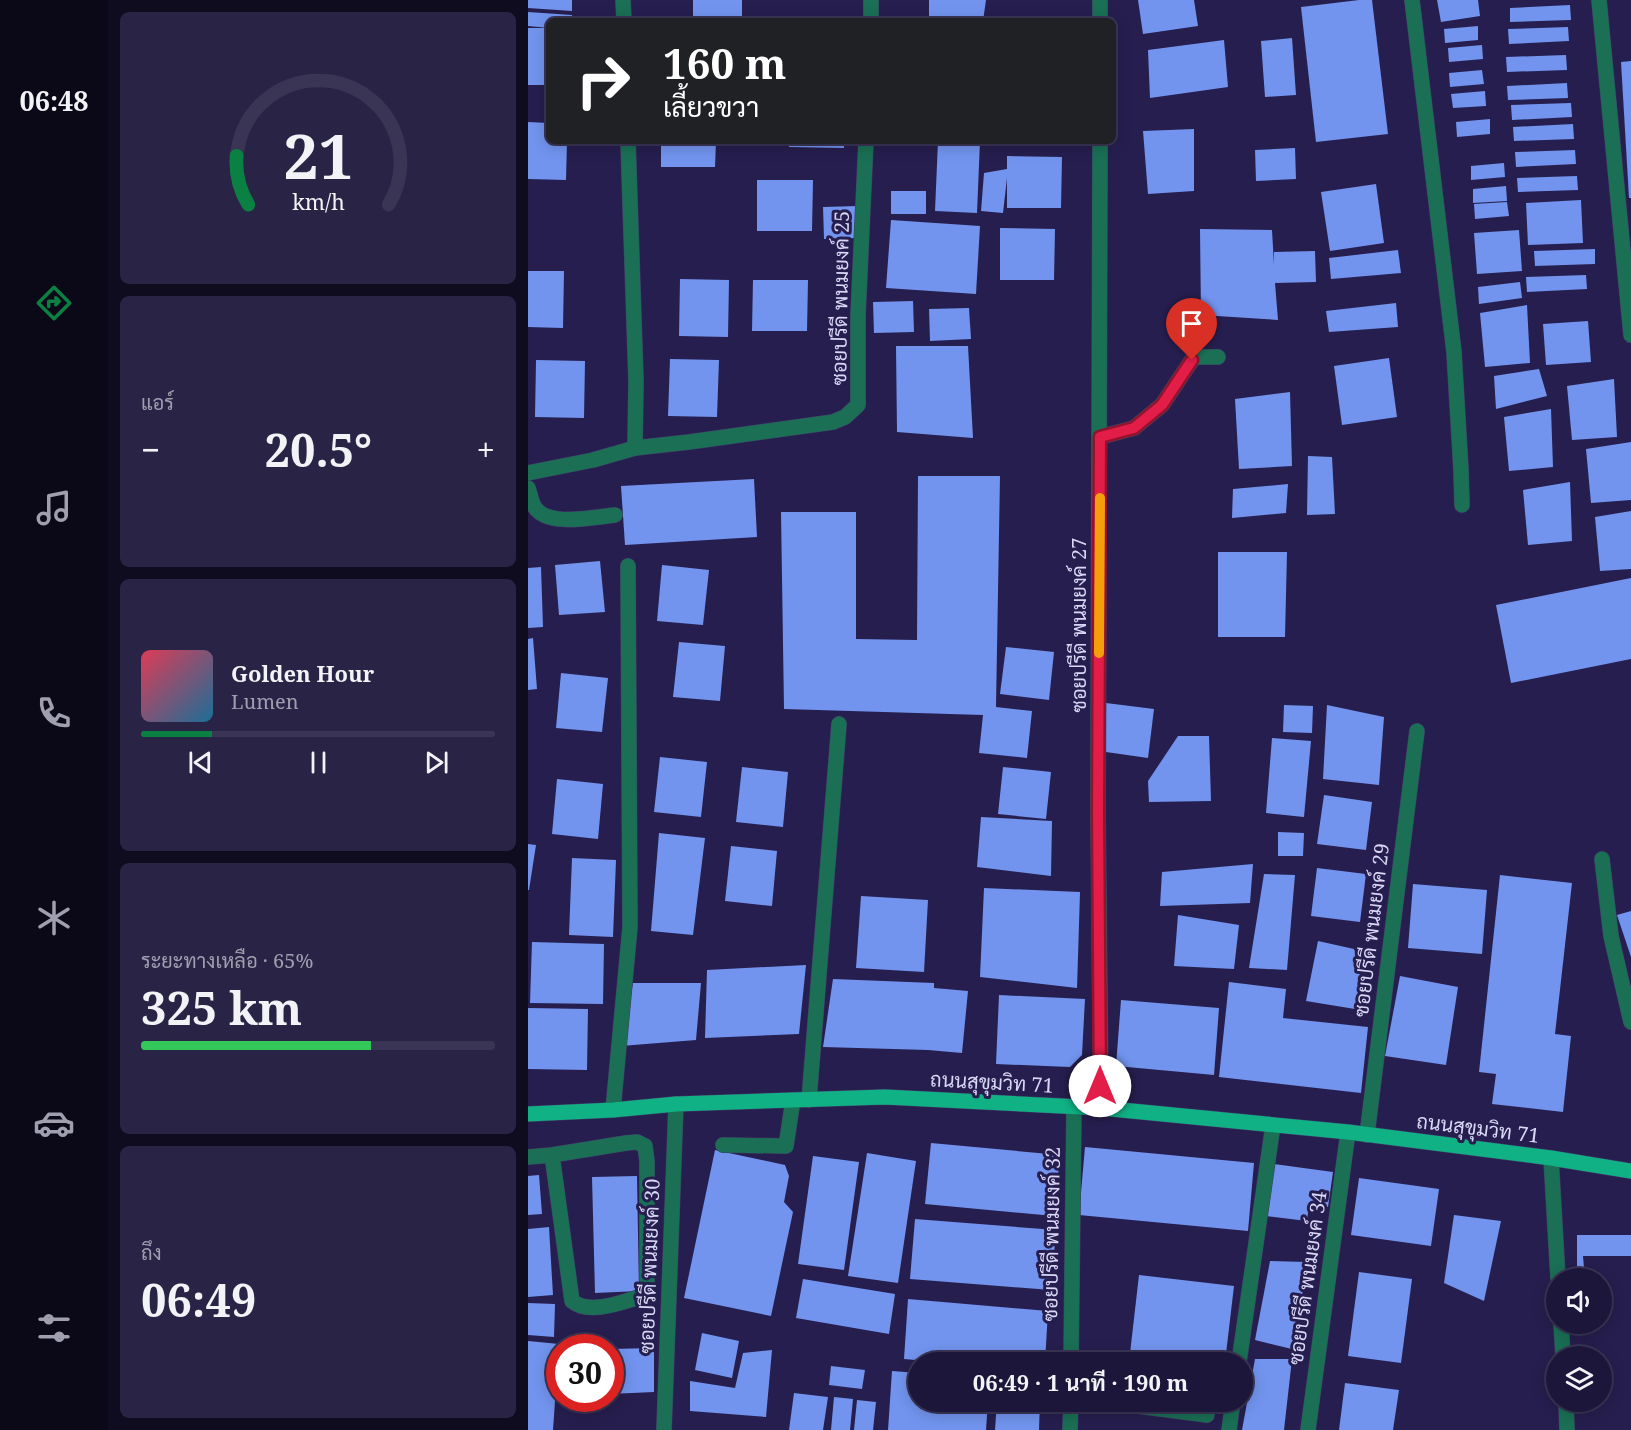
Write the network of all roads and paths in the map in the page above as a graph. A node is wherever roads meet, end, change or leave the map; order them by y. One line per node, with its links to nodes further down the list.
1 (623, 0): 6 (street)
2 (872, 0): 7 (street)
3 (1100, 0): 8 (street)
4 (1412, 0): 18 (street)
5 (1599, 0): 12 (street)
6 (624, 18)
7 (871, 18)
8 (1100, 18)
9 (628, 144): 15 (street)
10 (866, 144): 15 (street, ซอยปรีดี พนมยงค์ 25)
11 (1100, 144): 14 (street, ซอยปรีดี พนมยงค์ 27)
12 (1631, 334)
13 (1218, 357): 14 (street)
14 (1100, 437): 29 (street, ซอยปรีดี พนมยงค์ 27)
15 (634, 448): 16 (street, ซอยปรีดี พนมยงค์ 25)
16 (528, 473)
17 (528, 488): 19 (street)
18 (1462, 505)
19 (615, 515)
20 (628, 566): 30 (street)
21 (839, 724): 26 (street)
22 (1417, 731): 34 (street, ซอยปรีดี พนมยงค์ 29)
23 (1602, 858): 24 (street)
24 (1631, 1022)
25 (793, 1100): 26 (main road, ถนนสุขุมวิท 71); 27 (main road, ถนนสุขุมวิท 71); 35 (street)
26 (809, 1100): 28 (main road, ถนนสุขุมวิท 71)
27 (676, 1104): 30 (main road, ถนนสุขุมวิท 71); 48 (street, ซอยปรีดี พนมยงค์ 30)
28 (1074, 1107): 29 (main road, ถนนสุขุมวิท 71); 41 (street, ซอยปรีดี พนมยงค์ 32)
29 (1101, 1108): 32 (main road, ถนนสุขุมวิท 71)
30 (613, 1110): 31 (main road, ถนนสุขุมวิท 71)
31 (528, 1114)
32 (1273, 1125): 33 (main road, ถนนสุขุมวิท 71); 42 (street)
33 (1348, 1132): 34 (main road, ถนนสุขุมวิท 71); 51 (street, ซอยปรีดี พนมยงค์ 34)
34 (1367, 1135): 38 (main road, ถนนสุขุมวิท 71)
35 (723, 1145)
36 (552, 1155): 36 (street); 37 (street)
37 (528, 1157)
38 (1551, 1158): 39 (main road, ถนนสุขุมวิท 71); 40 (street)
39 (1631, 1171)
40 (1557, 1268)
41 (1071, 1352)
42 (1240, 1352)
43 (1071, 1412): 49 (street)
44 (1185, 1412): 47 (street)
45 (1231, 1412): 50 (street)
46 (1567, 1412): 52 (street)
47 (1208, 1415)
48 (664, 1430)
49 (1070, 1430)
50 (1229, 1430)
51 (1308, 1430)
52 (1568, 1430)

